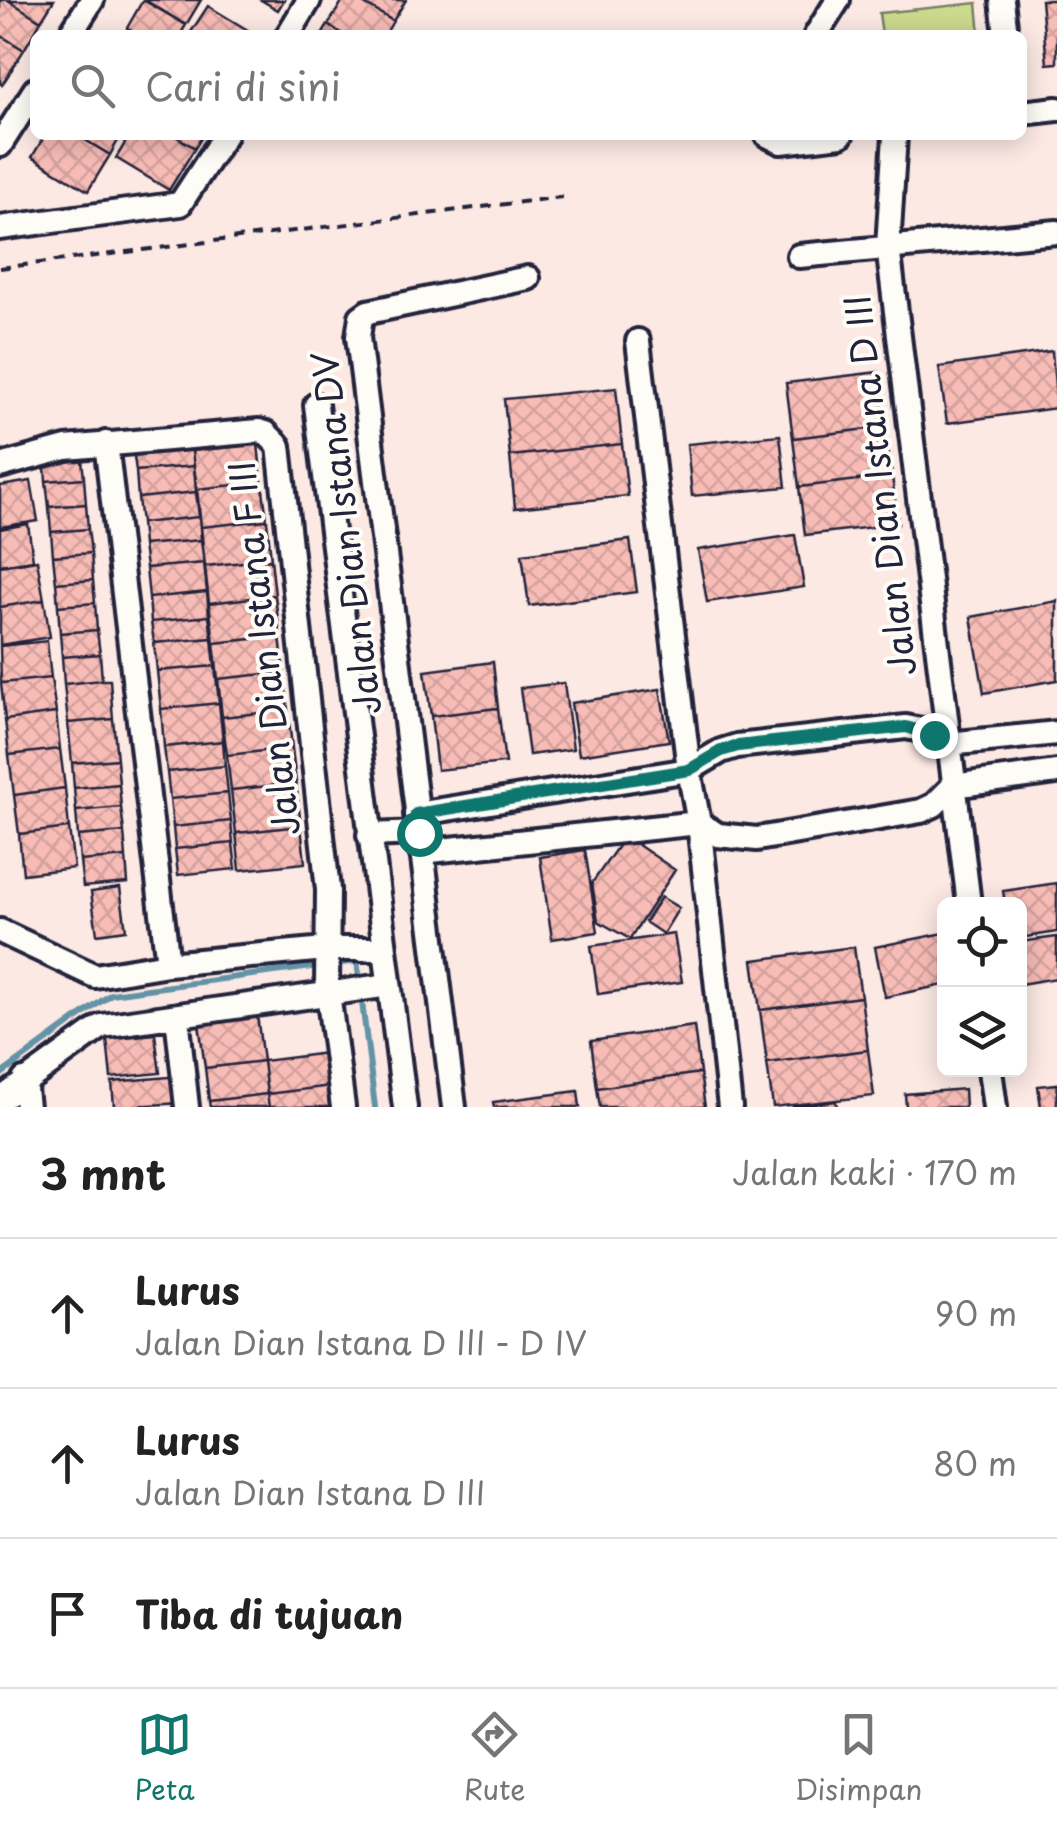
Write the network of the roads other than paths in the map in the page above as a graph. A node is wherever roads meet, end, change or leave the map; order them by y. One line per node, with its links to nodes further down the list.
1 (92, 0): 5 (street)
2 (310, 0): 6 (street)
3 (838, 0): 7 (street)
4 (1002, 0): 8 (street)
5 (73, 30)
6 (291, 30)
7 (819, 30)
8 (1005, 30)
9 (30, 98): 14 (street)
10 (1057, 109): 11 (street)
11 (1027, 112)
12 (222, 140): 15 (street)
13 (895, 140): 17 (street, Jalan Dian Istana D III)
14 (0, 145)
15 (0, 228)
16 (1057, 232): 17 (street)
17 (888, 247): 18 (street); 25 (street, Jalan Dian Istana D III)
18 (800, 256)
19 (528, 278): 30 (street, Jalan Dian Istana DV)
20 (638, 341): 26 (street)
21 (316, 405): 31 (street)
22 (106, 443): 23 (street, Jalan Dian Istana F III); 35 (street, Jalan Dian Istana F III); 36 (street)
23 (0, 466)
24 (1057, 733): 25 (street)
25 (948, 744): 26 (street, Jalan Dian Istana D III); 28 (street)
26 (689, 770): 29 (street); 30 (street, Jalan Dian Istana D III)
27 (1057, 772): 28 (street)
28 (953, 786): 29 (street); 32 (street)
29 (699, 824): 30 (street); 48 (street)
30 (419, 833): 31 (street); 47 (street, Jalan Dian Istana DV)
31 (370, 834): 34 (street)
32 (968, 897)
33 (0, 929): 36 (street)
34 (384, 950): 35 (street); 37 (street)
35 (325, 952): 36 (street); 38 (street)
36 (168, 964)
37 (383, 986): 38 (street); 46 (street)
38 (332, 989): 39 (street); 45 (street)
39 (177, 1016): 41 (street); 44 (street)
40 (991, 1077): 49 (street)
41 (24, 1080): 42 (street); 43 (street)
42 (0, 1100)
43 (27, 1107)
44 (188, 1107)
45 (343, 1107)
46 (404, 1107)
47 (454, 1107)
48 (730, 1107)
49 (995, 1107)

